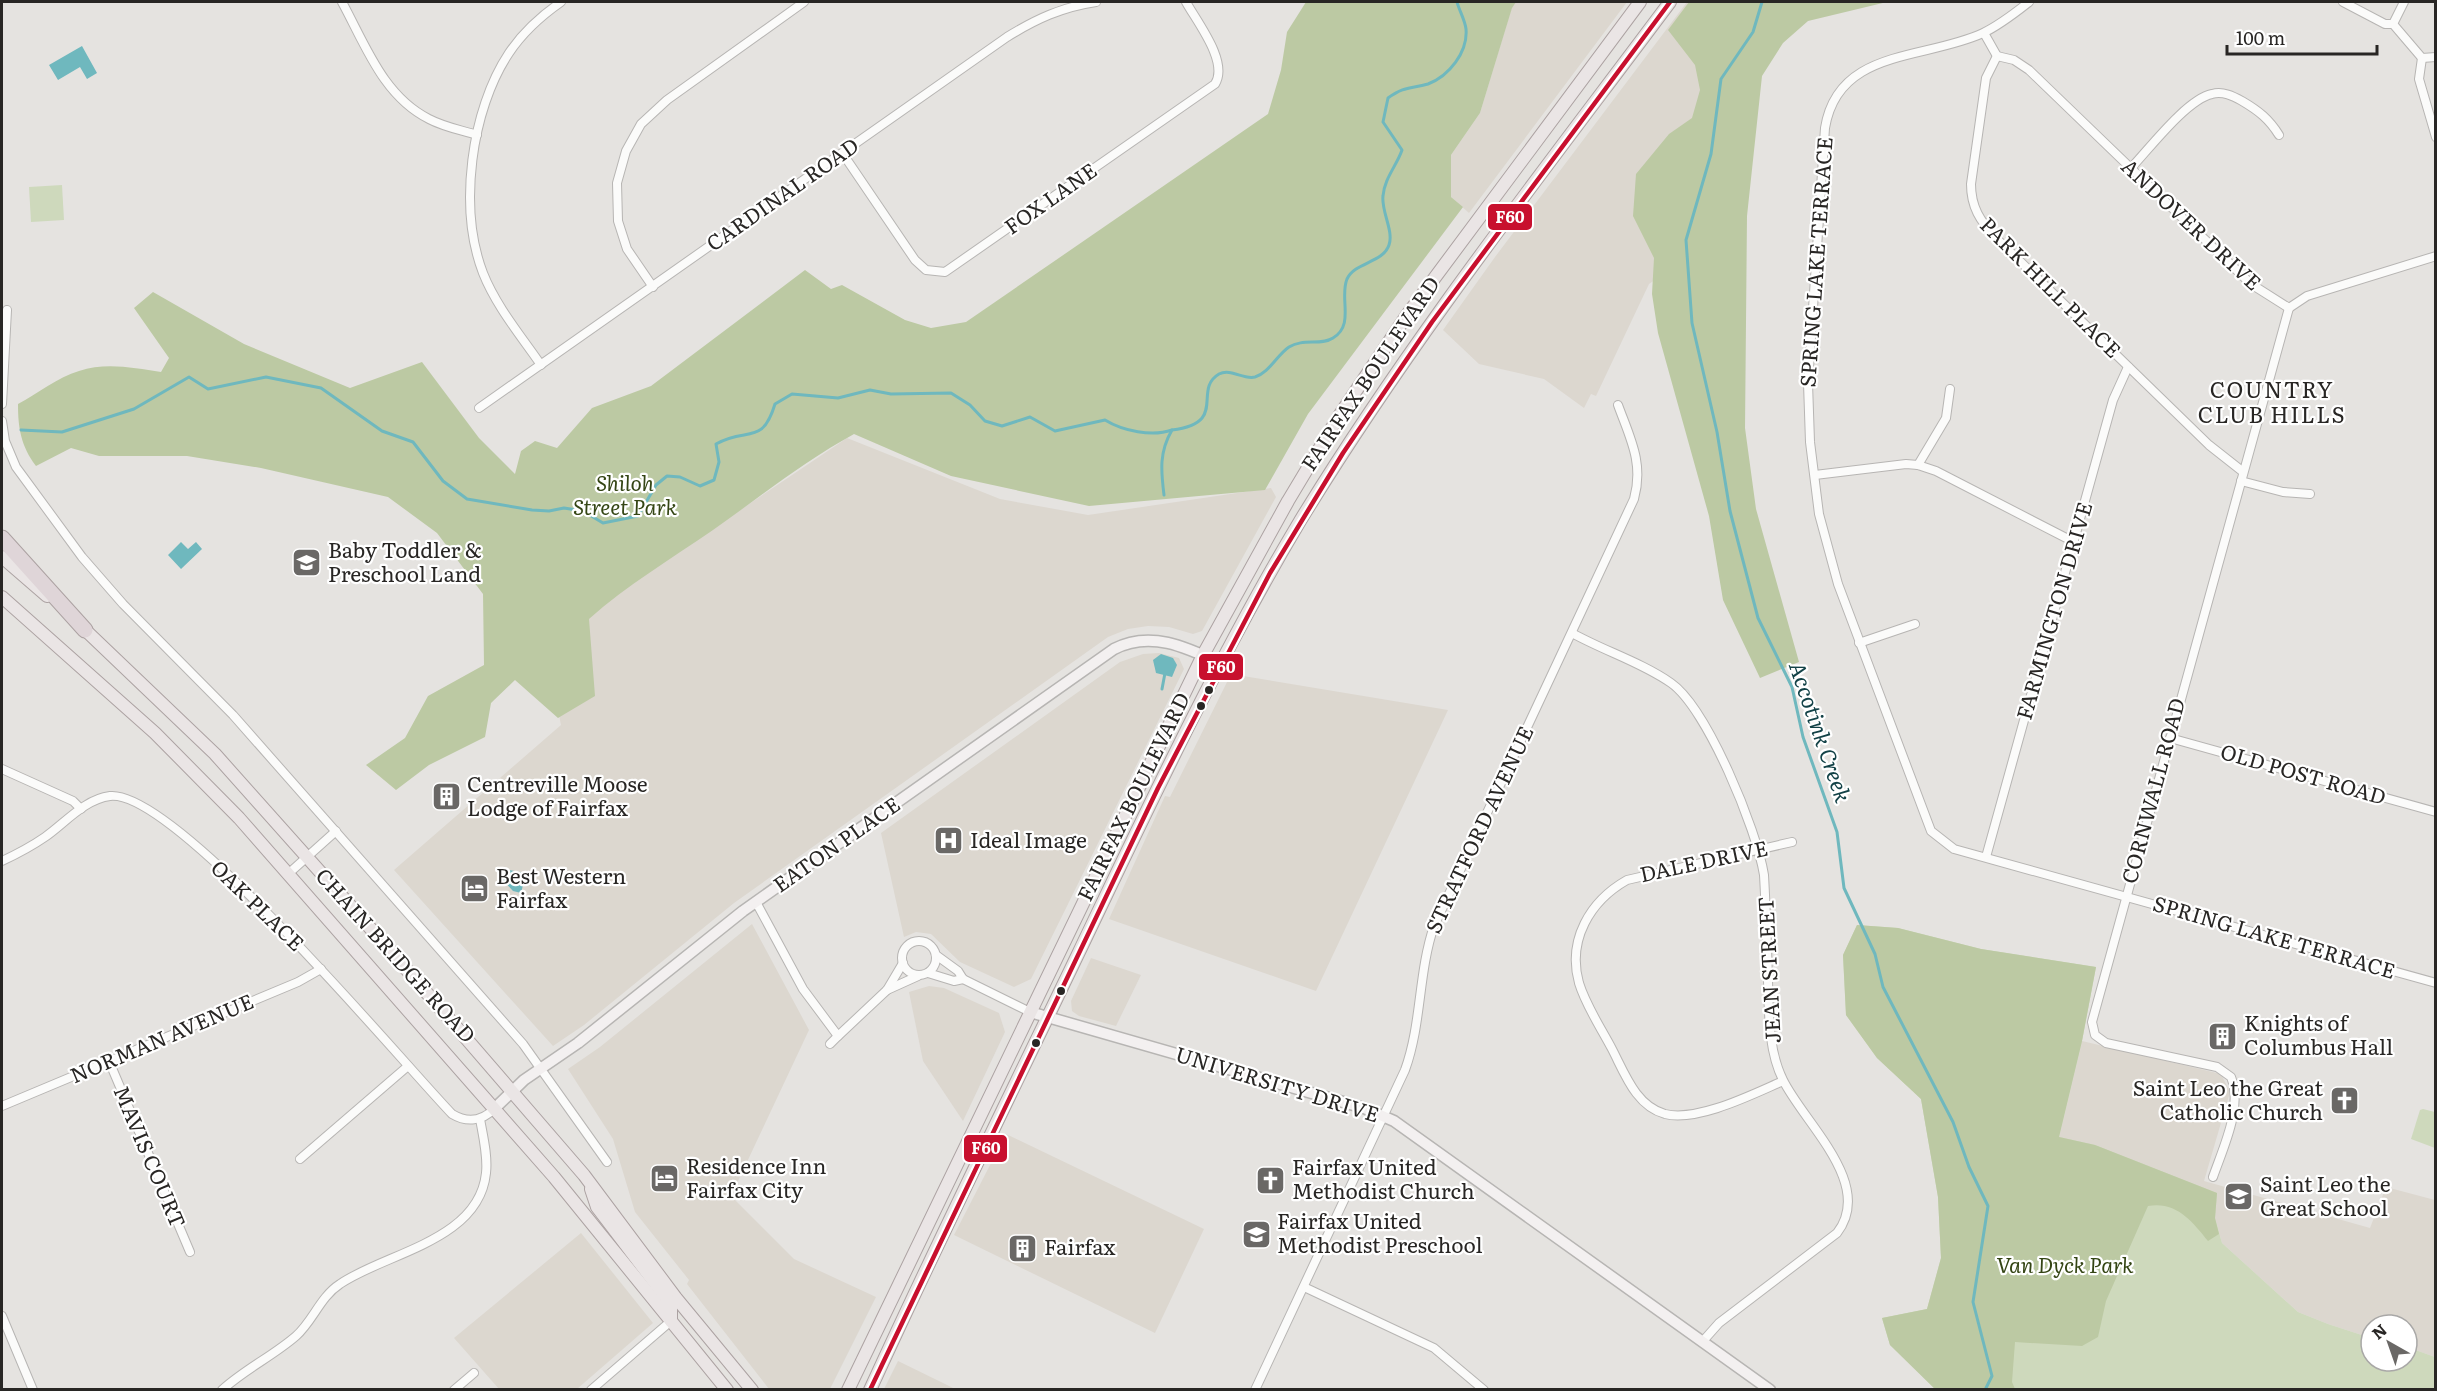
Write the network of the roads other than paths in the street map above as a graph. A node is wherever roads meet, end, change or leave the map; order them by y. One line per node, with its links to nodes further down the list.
1 (342, 2): 16 (street)
2 (561, 2): 16 (street)
3 (804, 2): 22 (street)
4 (1096, 2): 19 (street, CARDINAL ROAD)
5 (1186, 2): 19 (street, FOX LANE)
6 (1640, 2): 45 (main road, FAIRFAX BOULEVARD)
7 (1670, 2): 46 (main road, FAIRFAX BOULEVARD)
8 (2029, 2): 12 (street, SPRING LAKE TERRACE)
9 (2343, 2): 11 (street)
10 (2404, 2): 11 (street)
11 (2393, 24): 15 (street)
12 (1984, 33): 13 (street); 34 (street, SPRING LAKE TERRACE)
13 (1997, 56): 20 (street, ANDOVER DRIVE); 26 (street, PARK HILL PLACE)
14 (2436, 57): 15 (street)
15 (2422, 58): 18 (street)
16 (477, 135): 25 (street)
17 (2279, 135): 20 (street)
18 (2436, 137)
19 (843, 153): 22 (street, CARDINAL ROAD)
20 (2131, 168): 23 (street, ANDOVER DRIVE)
21 (2436, 256): 23 (street)
22 (652, 286): 25 (street, CARDINAL ROAD)
23 (2289, 308): 33 (street, CORNWALL ROAD)
24 (7, 310): 28 (street)
25 (541, 365): 30 (street, CARDINAL ROAD)
26 (2128, 367): 33 (street, PARK HILL PLACE); 38 (street, FARMINGTON DRIVE)
27 (1950, 388): 32 (street)
28 (2, 404)
29 (1618, 405): 43 (street, STRATFORD AVENUE)
30 (479, 408)
31 (2, 421): 51 (street, CHAIN BRIDGE ROAD)
32 (1918, 465): 34 (street); 38 (street)
33 (2242, 471): 35 (street, CORNWALL ROAD)
34 (1815, 475): 44 (street, SPRING LAKE TERRACE)
35 (2241, 481): 36 (street); 47 (street, CORNWALL ROAD)
36 (2310, 494)
37 (2, 538): 42 (highway)
38 (2074, 542): 55 (street, FARMINGTON DRIVE)
39 (2, 557): 42 (main road, CHAIN BRIDGE ROAD)
40 (2, 597): 57 (main road, CHAIN BRIDGE ROAD)
41 (1915, 624): 44 (street)
42 (86, 630): 54 (main road, CHAIN BRIDGE ROAD)
43 (1572, 633): 53 (street, JEAN STREET); 79 (street, STRATFORD AVENUE)
44 (1859, 643): 55 (street, SPRING LAKE TERRACE)
45 (1203, 655): 46 (street, EATON PLACE); 59 (street, EATON PLACE); 68 (main road, FAIRFAX BOULEVARD)
46 (1220, 663): 69 (main road, FAIRFAX BOULEVARD)
47 (2170, 738): 50 (street, OLD POST ROAD); 58 (street, CORNWALL ROAD)
48 (2, 769): 49 (street)
49 (81, 810): 56 (street, OAK PLACE); 62 (street, OAK PLACE)
50 (2436, 812)
51 (336, 831): 54 (street); 74 (street, CHAIN BRIDGE ROAD)
52 (1792, 842): 53 (street, DALE DRIVE)
53 (1760, 850): 75 (street, JEAN STREET); 75 (street, DALE DRIVE)
54 (307, 857): 57 (street); 76 (main road, CHAIN BRIDGE ROAD)
55 (1986, 857): 58 (street, SPRING LAKE TERRACE)
56 (2, 861)
57 (288, 874): 78 (main road, CHAIN BRIDGE ROAD)
58 (2125, 896): 66 (street, SPRING LAKE TERRACE); 83 (street, CORNWALL ROAD)
59 (756, 902): 70 (street); 74 (street, EATON PLACE)
60 (936, 955): 61 (street, UNIVERSITY DRIVE); 63 (street); 65 (street, UNIVERSITY DRIVE)
61 (903, 963): 64 (street); 67 (street, UNIVERSITY DRIVE)
62 (321, 969): 72 (street, NORMAN AVENUE); 73 (street, OAK PLACE)
63 (928, 973): 64 (street, UNIVERSITY DRIVE); 65 (street, UNIVERSITY DRIVE)
64 (918, 975): 67 (street, UNIVERSITY DRIVE)
65 (963, 979): 68 (street, UNIVERSITY DRIVE)
66 (2436, 983)
67 (887, 990): 70 (street, UNIVERSITY DRIVE)
68 (1030, 1012): 69 (street, UNIVERSITY DRIVE); 97 (main road, FAIRFAX BOULEVARD)
69 (1047, 1018): 79 (street, UNIVERSITY DRIVE); 98 (main road, FAIRFAX BOULEVARD)
70 (838, 1036): 71 (street, UNIVERSITY DRIVE)
71 (830, 1044)
72 (109, 1061): 77 (street, NORMAN AVENUE); 85 (street, MAVIS COURT)
73 (408, 1066): 80 (street, OAK PLACE); 81 (street)
74 (540, 1068): 76 (street, EATON PLACE); 82 (street, CHAIN BRIDGE ROAD)
75 (1783, 1081): 89 (street, JEAN STREET)
76 (512, 1089): 78 (street, EATON PLACE); 84 (main road, CHAIN BRIDGE ROAD)
77 (2, 1106)
78 (494, 1109): 80 (street, EATON PLACE); 88 (main road, CHAIN BRIDGE ROAD)
79 (1383, 1116): 86 (street, STRATFORD AVENUE); 89 (street, UNIVERSITY DRIVE)
80 (480, 1119): 92 (street)
81 (300, 1159)
82 (608, 1162)
83 (2213, 1177)
84 (587, 1179): 88 (main road); 96 (main road, CHAIN BRIDGE ROAD)
85 (190, 1252)
86 (1304, 1287): 99 (street, STRATFORD AVENUE); 100 (street)
87 (2, 1316): 91 (street)
88 (671, 1321): 94 (street); 95 (main road, CHAIN BRIDGE ROAD)
89 (1702, 1341): 101 (street, UNIVERSITY DRIVE)
90 (474, 1373): 93 (street)
91 (33, 1389)
92 (222, 1389)
93 (454, 1389)
94 (591, 1389)
95 (727, 1389)
96 (752, 1389)
97 (848, 1389)
98 (870, 1389)
99 (1255, 1389)
100 (1484, 1389)
101 (1770, 1389)

